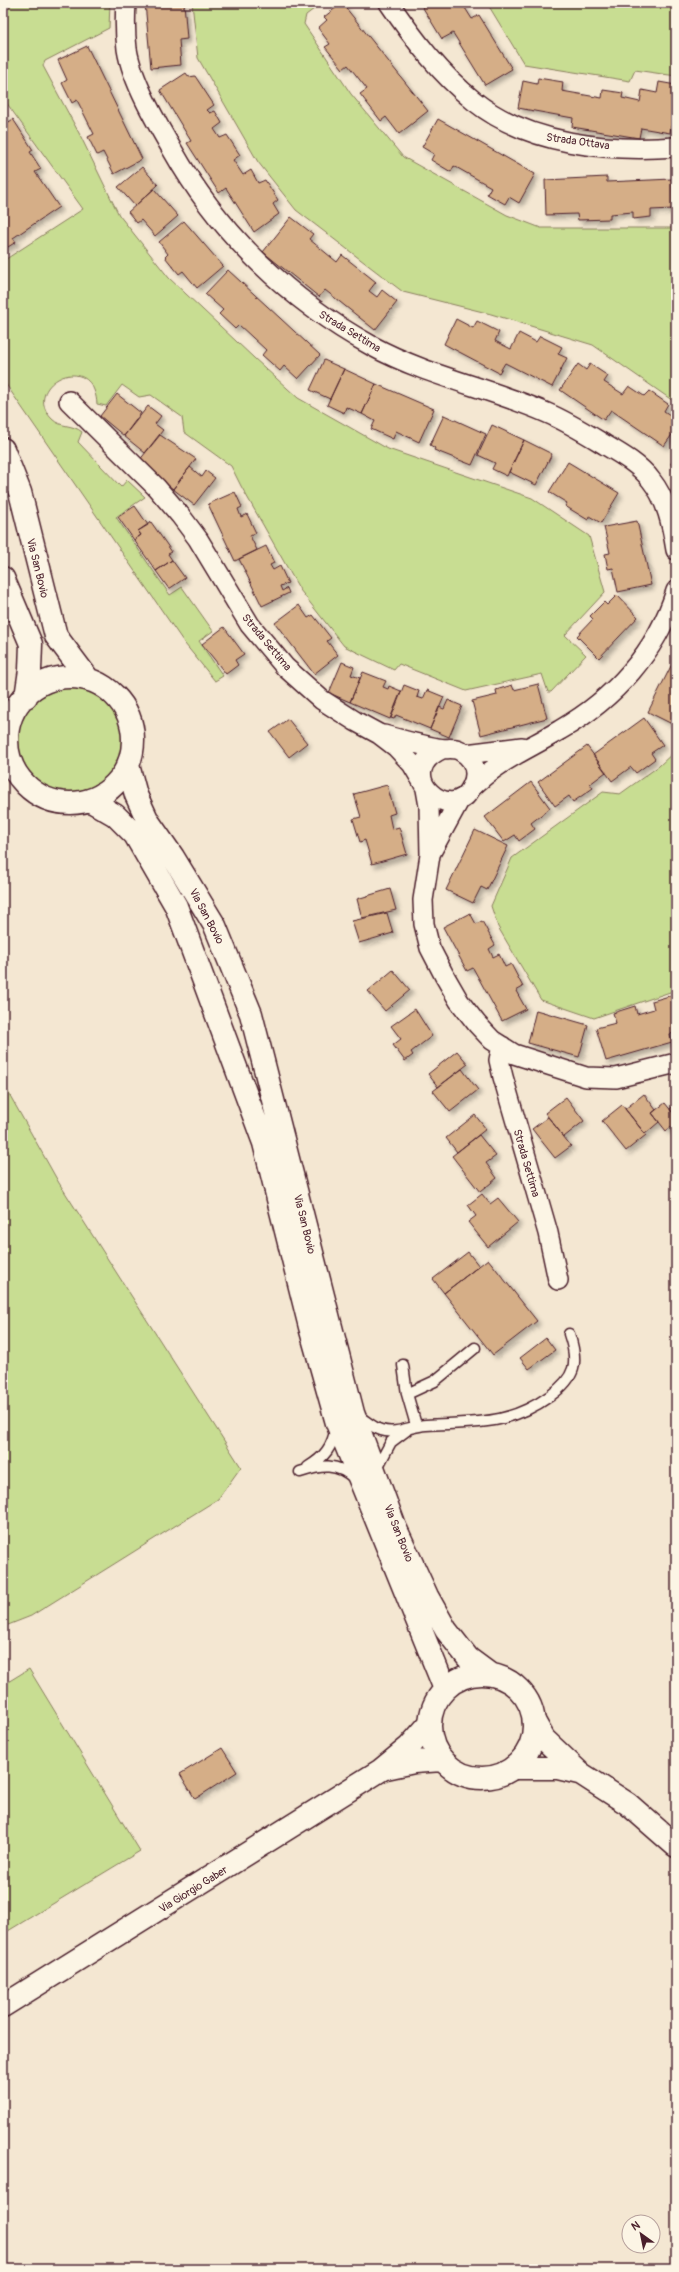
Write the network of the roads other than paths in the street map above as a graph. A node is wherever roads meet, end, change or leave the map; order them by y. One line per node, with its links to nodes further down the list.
1 (126, 3): 6 (street, Strada Settima)
2 (389, 3): 3 (street, Strada Ottava)
3 (676, 147)
4 (69, 401): 11 (street, Strada Settima)
5 (3, 449): 9 (main road, Via San Bovio)
6 (676, 550)
7 (3, 578): 10 (main road, Via San Bovio)
8 (676, 591): 12 (street, Strada Settima)
9 (89, 680): 10 (main road, Via San Bovio); 15 (main road, Via San Bovio)
10 (26, 697): 18 (main road, Via San Bovio)
11 (379, 734): 13 (street, Strada Settima); 16 (street, Strada Settima)
12 (527, 747): 14 (street, Strada Settima); 17 (street, Strada Settima)
13 (442, 749): 14 (street, Strada Settima); 16 (street, Strada Settima)
14 (466, 754): 17 (street, Strada Settima)
15 (128, 765): 18 (main road, Via San Bovio); 27 (main road, Via San Bovio)
16 (424, 785): 17 (street, Strada Settima); 19 (street, Strada Settima)
17 (466, 794): 19 (street, Strada Settima)
18 (89, 800): 27 (main road, Via San Bovio)
19 (430, 855): 20 (street, Strada Settima)
20 (502, 1046): 21 (street, Strada Settima); 22 (street, Strada Settima)
21 (676, 1063)
22 (558, 1280)
23 (569, 1334): 28 (lane)
24 (475, 1348): 26 (lane)
25 (403, 1365): 26 (lane)
26 (407, 1394): 28 (lane)
27 (345, 1418): 28 (lane); 29 (main road, Via San Bovio); 29 (lane)
28 (416, 1425): 29 (lane)
29 (368, 1479): 30 (main road, Via San Bovio); 31 (main road, Via San Bovio)
30 (491, 1675): 31 (main road, Via San Bovio); 32 (main road, Via San Bovio)
31 (445, 1689): 33 (main road, Via San Bovio)
32 (534, 1721): 35 (main road, Via San Bovio); 37 (main road)
33 (430, 1723): 34 (main road, Via San Bovio); 36 (main road, Via Giorgio Gaber)
34 (442, 1760): 35 (main road, Via San Bovio); 36 (main road, Via Giorgio Gaber)
35 (513, 1768): 37 (main road)
36 (381, 1770): 39 (main road, Via Giorgio Gaber)
37 (580, 1773): 38 (main road)
38 (676, 1846)
39 (3, 2006)

